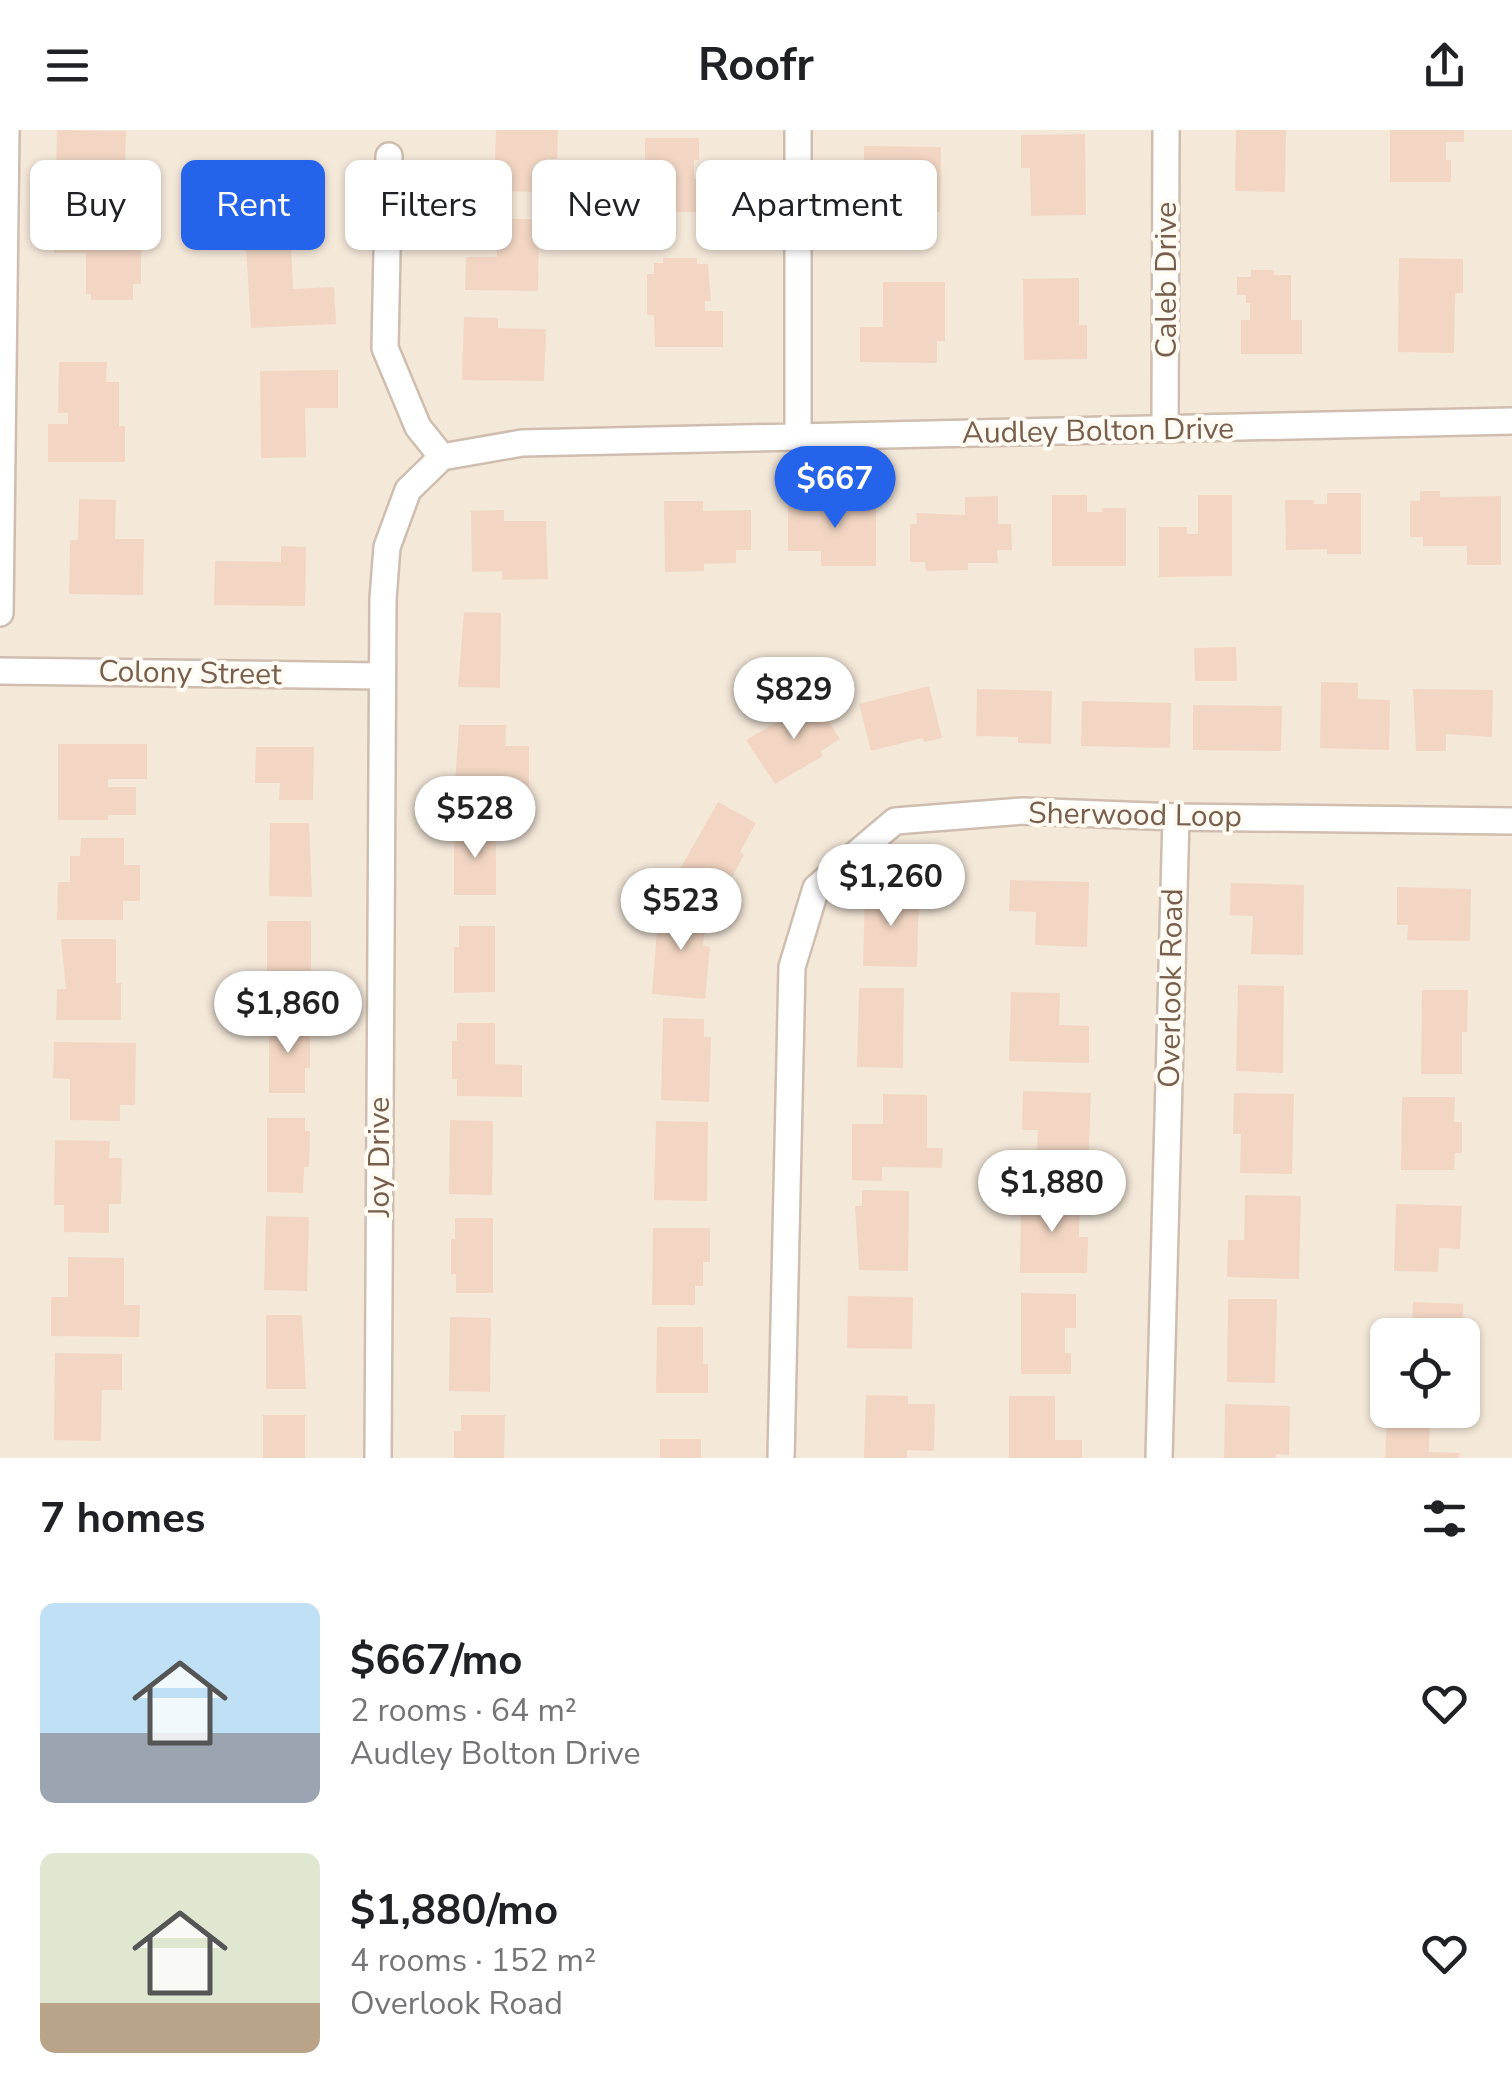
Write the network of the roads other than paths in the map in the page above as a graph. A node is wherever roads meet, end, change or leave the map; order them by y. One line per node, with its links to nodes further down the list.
1 (6, 130): 9 (street)
2 (798, 130): 7 (street)
3 (1166, 130): 6 (street, Caleb Drive)
4 (388, 156): 8 (street)
5 (1512, 422): 6 (street, Audley Bolton Drive)
6 (1165, 429): 7 (street, Audley Bolton Drive)
7 (798, 437): 8 (street, Audley Bolton Drive)
8 (442, 456): 11 (street)
9 (0, 613)
10 (0, 670): 11 (street, Colony Street)
11 (380, 676): 14 (street, Joy Drive)
12 (1176, 817): 13 (street, Sherwood Loop); 15 (street, Sherwood Loop); 16 (street, Overlook Road)
13 (1512, 821)
14 (378, 1458)
15 (782, 1458)
16 (1159, 1458)

